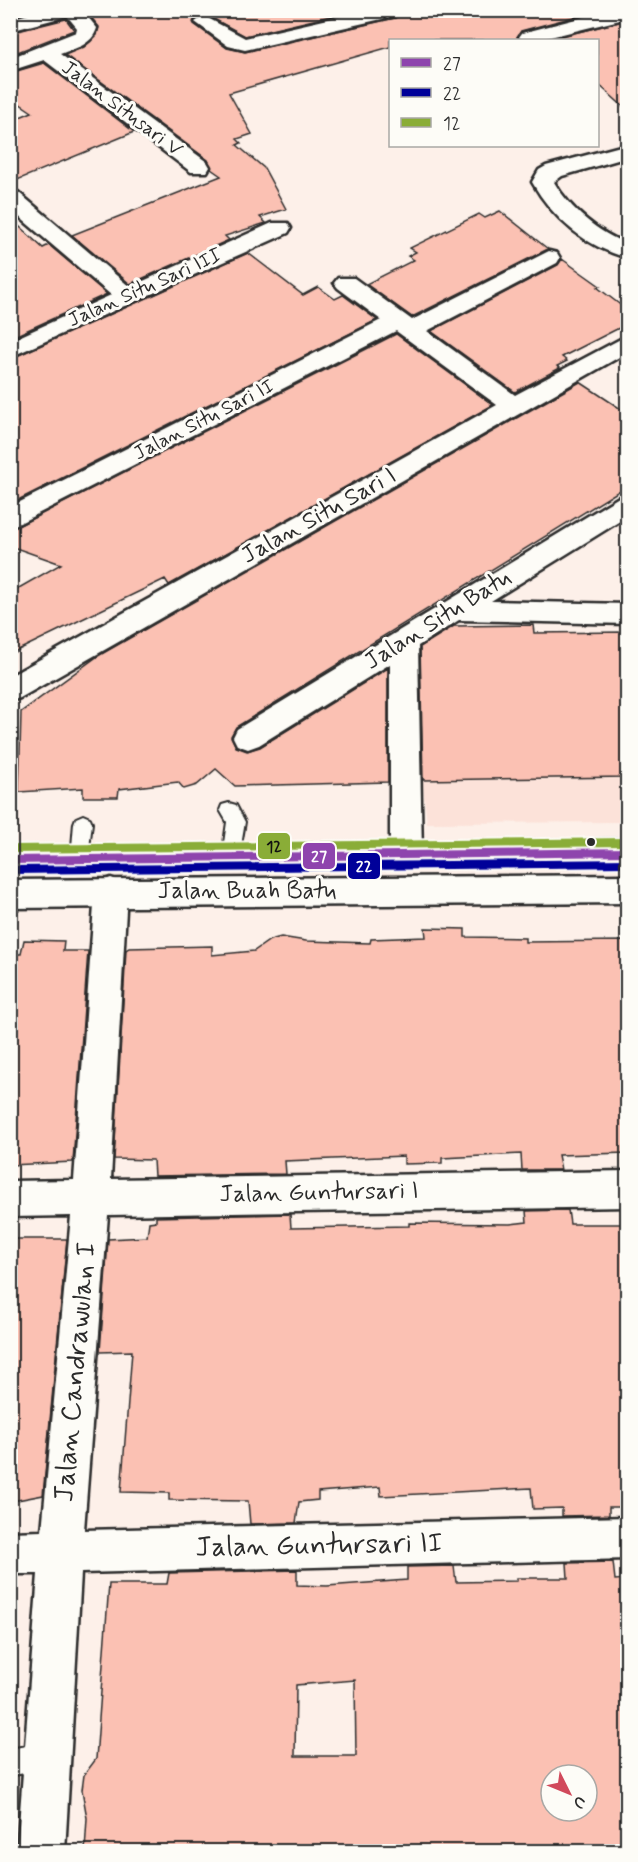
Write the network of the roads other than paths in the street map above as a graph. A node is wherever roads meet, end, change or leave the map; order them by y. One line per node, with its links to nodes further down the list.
1 (70, 10): 5 (street); 7 (street)
2 (395, 10): 4 (street)
3 (627, 12): 6 (street)
4 (204, 22)
5 (10, 25)
6 (529, 37)
7 (46, 52): 8 (street); 10 (street, Jalan Situsari V)
8 (10, 65)
9 (627, 150): 13 (street)
10 (199, 167)
11 (10, 197): 16 (street)
12 (280, 228): 16 (street, Jalan Situ Sari III)
13 (627, 251)
14 (549, 258): 17 (street, Jalan Situ Sari II)
15 (346, 284): 17 (street)
16 (126, 296): 19 (street, Jalan Situ Sari III)
17 (403, 325): 20 (street); 22 (street, Jalan Situ Sari II)
18 (627, 342): 20 (street, Jalan Situ Sari I)
19 (10, 350)
20 (514, 406): 26 (street, Jalan Situ Sari I)
21 (627, 503): 23 (street, Jalan Situ Batu)
22 (10, 519)
23 (453, 610): 24 (street); 25 (street, Jalan Situ Batu)
24 (627, 614)
25 (404, 641): 27 (street, Jalan Situ Batu); 31 (street)
26 (10, 690)
27 (248, 737)
28 (230, 810): 32 (lane)
29 (83, 823): 33 (lane)
30 (627, 852): 31 (street, Jalan Buah Batu)
31 (406, 855): 32 (street, Jalan Buah Batu)
32 (231, 857): 33 (street, Jalan Buah Batu)
33 (80, 859): 34 (street, Jalan Buah Batu)
34 (10, 860)
35 (627, 889): 36 (street, Jalan Buah Batu)
36 (111, 892): 37 (street, Jalan Buah Batu); 39 (street, Jalan Candrawulan I)
37 (10, 894)
38 (627, 1189): 39 (street, Jalan Guntursari I)
39 (91, 1196): 40 (street, Jalan Guntursari I); 43 (street, Jalan Candrawulan I)
40 (10, 1199)
41 (627, 1538): 43 (street, Jalan Guntursari II)
42 (10, 1553): 43 (street, Jalan Guntursari II)
43 (61, 1553): 44 (street, Jalan Candrawulan I)
44 (29, 1759): 45 (street, Jalan Candrawulan I)
45 (41, 1851)

